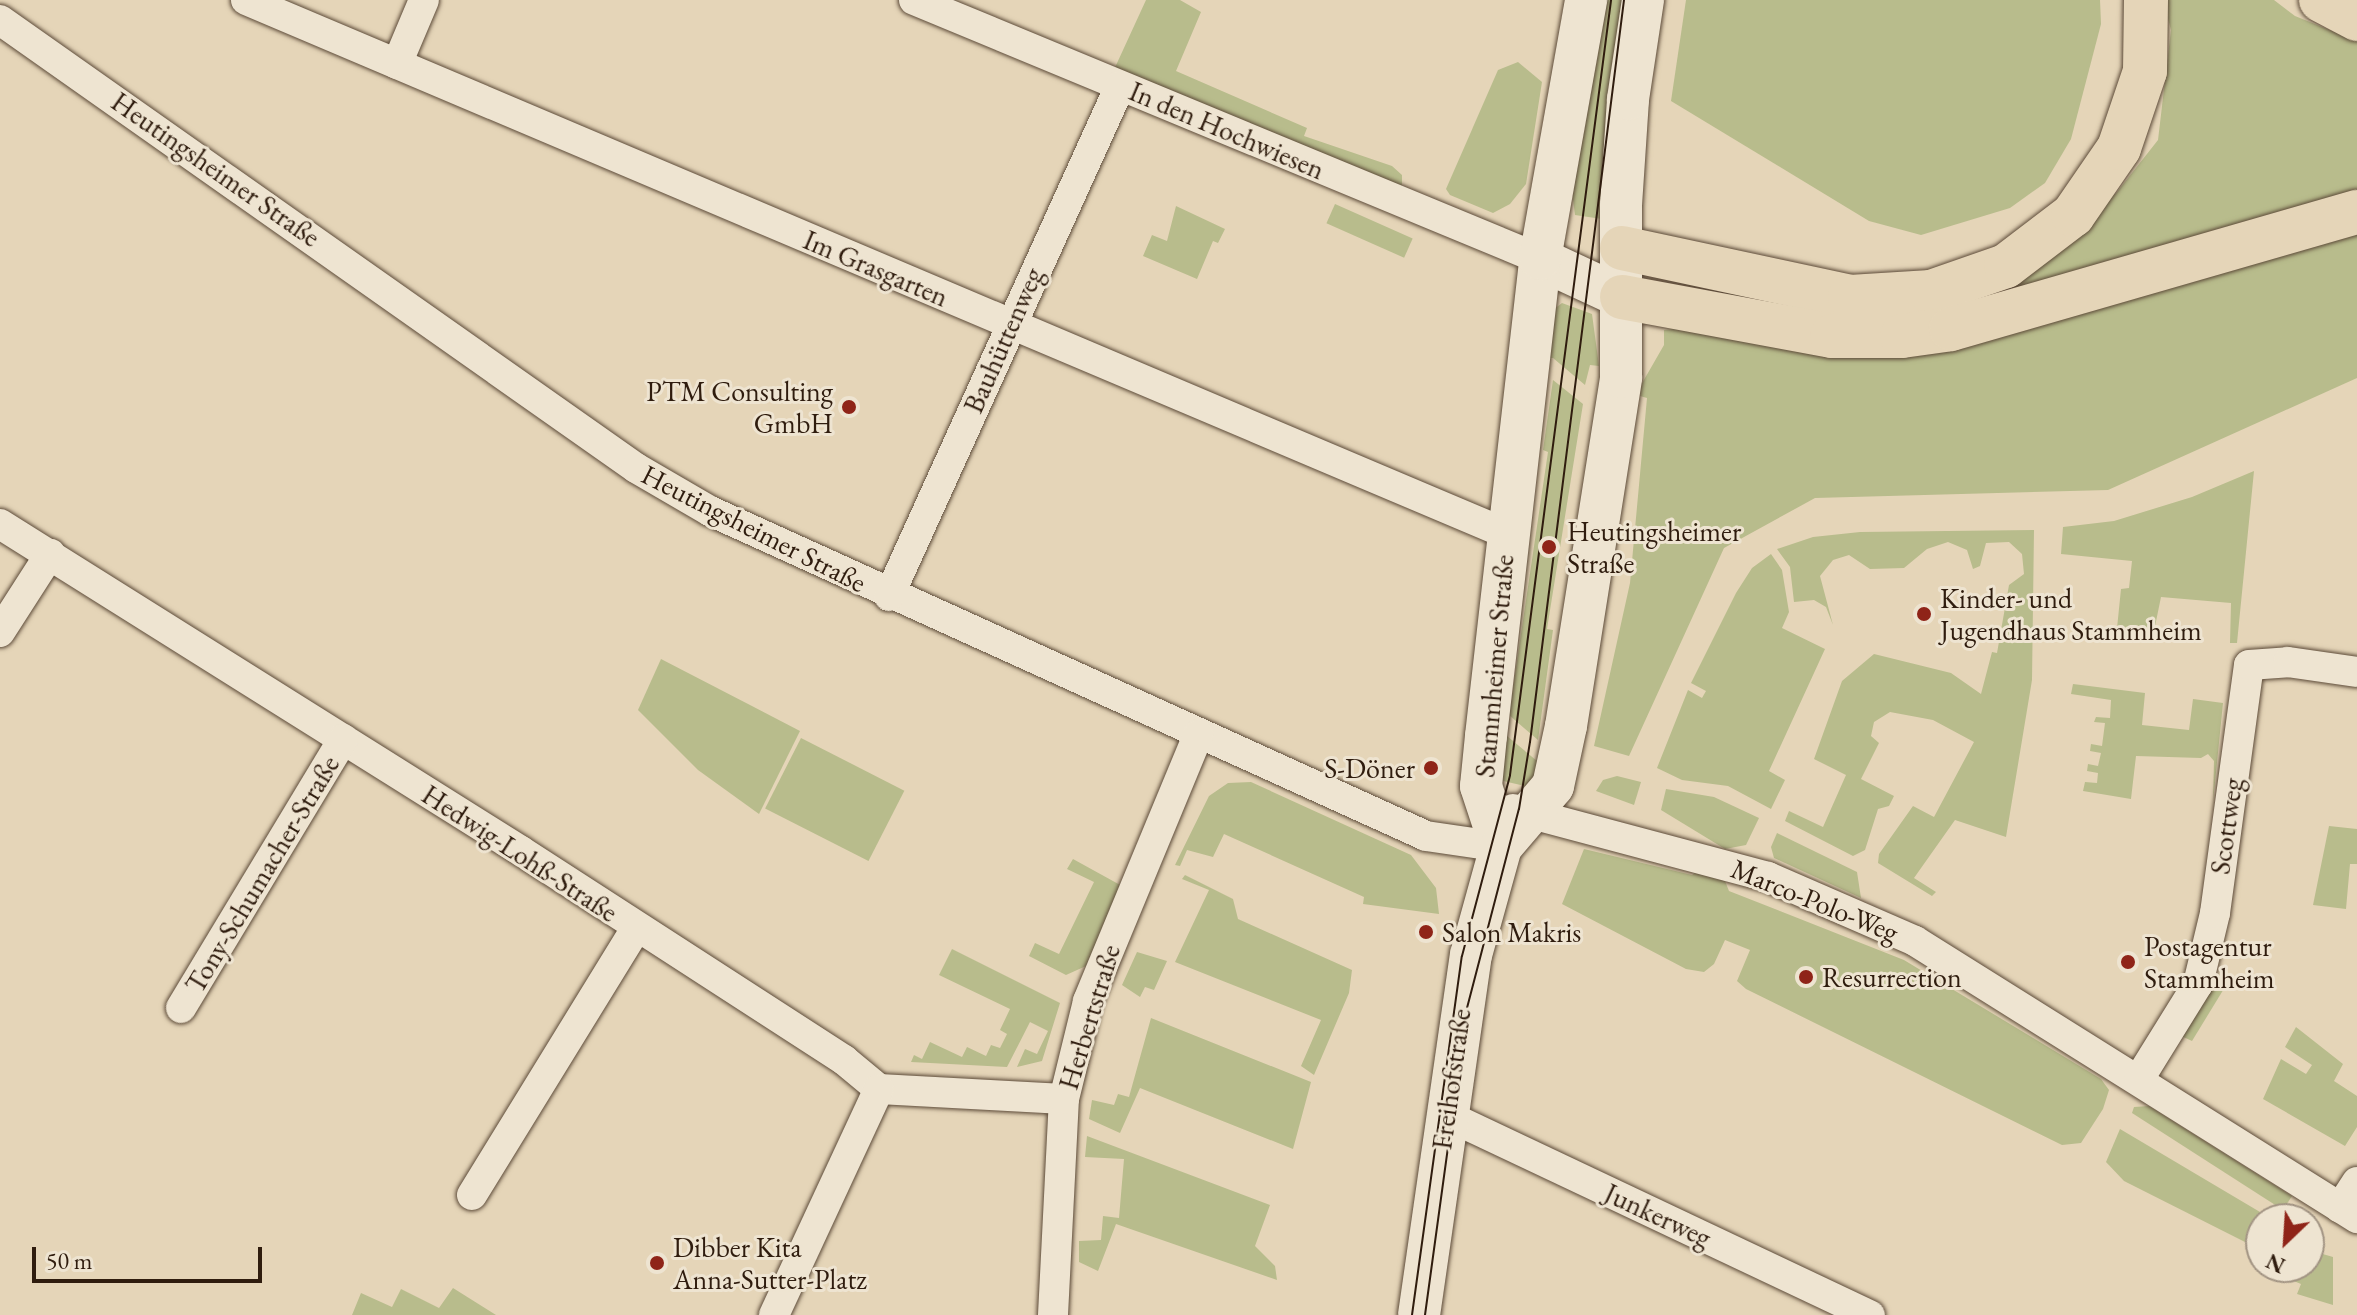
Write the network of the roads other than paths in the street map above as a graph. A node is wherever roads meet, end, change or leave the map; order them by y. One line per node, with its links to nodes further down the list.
1 (246, 0): 10 (street, Im Grasgarten)
2 (424, 0): 10 (street)
3 (914, 0): 11 (street, In den Hochwiesen)
4 (1586, 0): 14 (street, Stammheimer Straße)
5 (1643, 0): 13 (street)
6 (2146, 0): 13 (highway)
7 (2321, 0): 8 (highway)
8 (2357, 19)
9 (0, 20): 20 (street, Heutingsheimer Straße)
10 (397, 64): 16 (street, Im Grasgarten)
11 (1120, 86): 14 (street, In den Hochwiesen); 16 (street, Bauhüttenweg)
12 (2357, 212): 15 (highway)
13 (1622, 248): 14 (street); 15 (street)
14 (1540, 259): 15 (street); 18 (street, Stammheimer Straße)
15 (1622, 297): 26 (street)
16 (1009, 325): 18 (street, Im Grasgarten); 20 (street, Bauhüttenweg)
17 (0, 524): 19 (street, Hedwig-Lohß-Straße)
18 (1507, 534): 25 (street, Stammheimer Straße)
19 (50, 554): 21 (street); 24 (street, Hedwig-Lohß-Straße)
20 (889, 596): 23 (street, Heutingsheimer Straße)
21 (0, 632)
22 (2357, 672): 30 (street, Scottweg)
23 (1198, 735): 27 (street, Heutingsheimer Straße); 32 (street, Herbertstraße)
24 (343, 739): 28 (street, Hedwig-Lohß-Straße); 29 (street, Tony-Schumacher-Straße)
25 (1487, 805): 26 (street, Marco-Polo-Weg); 27 (street, Stammheimer Straße)
26 (1534, 812): 27 (street); 30 (street, Marco-Polo-Weg)
27 (1501, 847): 33 (street, Freihofstraße)
28 (636, 928): 31 (street, Hedwig-Lohß-Straße); 35 (street)
29 (181, 1008)
30 (2139, 1079): 36 (street, Marco-Polo-Weg)
31 (879, 1089): 32 (street); 37 (street)
32 (1064, 1099): 38 (street, Herbertstraße)
33 (1446, 1115): 39 (street, Freihofstraße); 40 (street, Junkerweg)
34 (2357, 1182): 36 (street)
35 (472, 1195)
36 (2348, 1213)
37 (774, 1315)
38 (1053, 1315)
39 (1419, 1315)
40 (1870, 1315)

